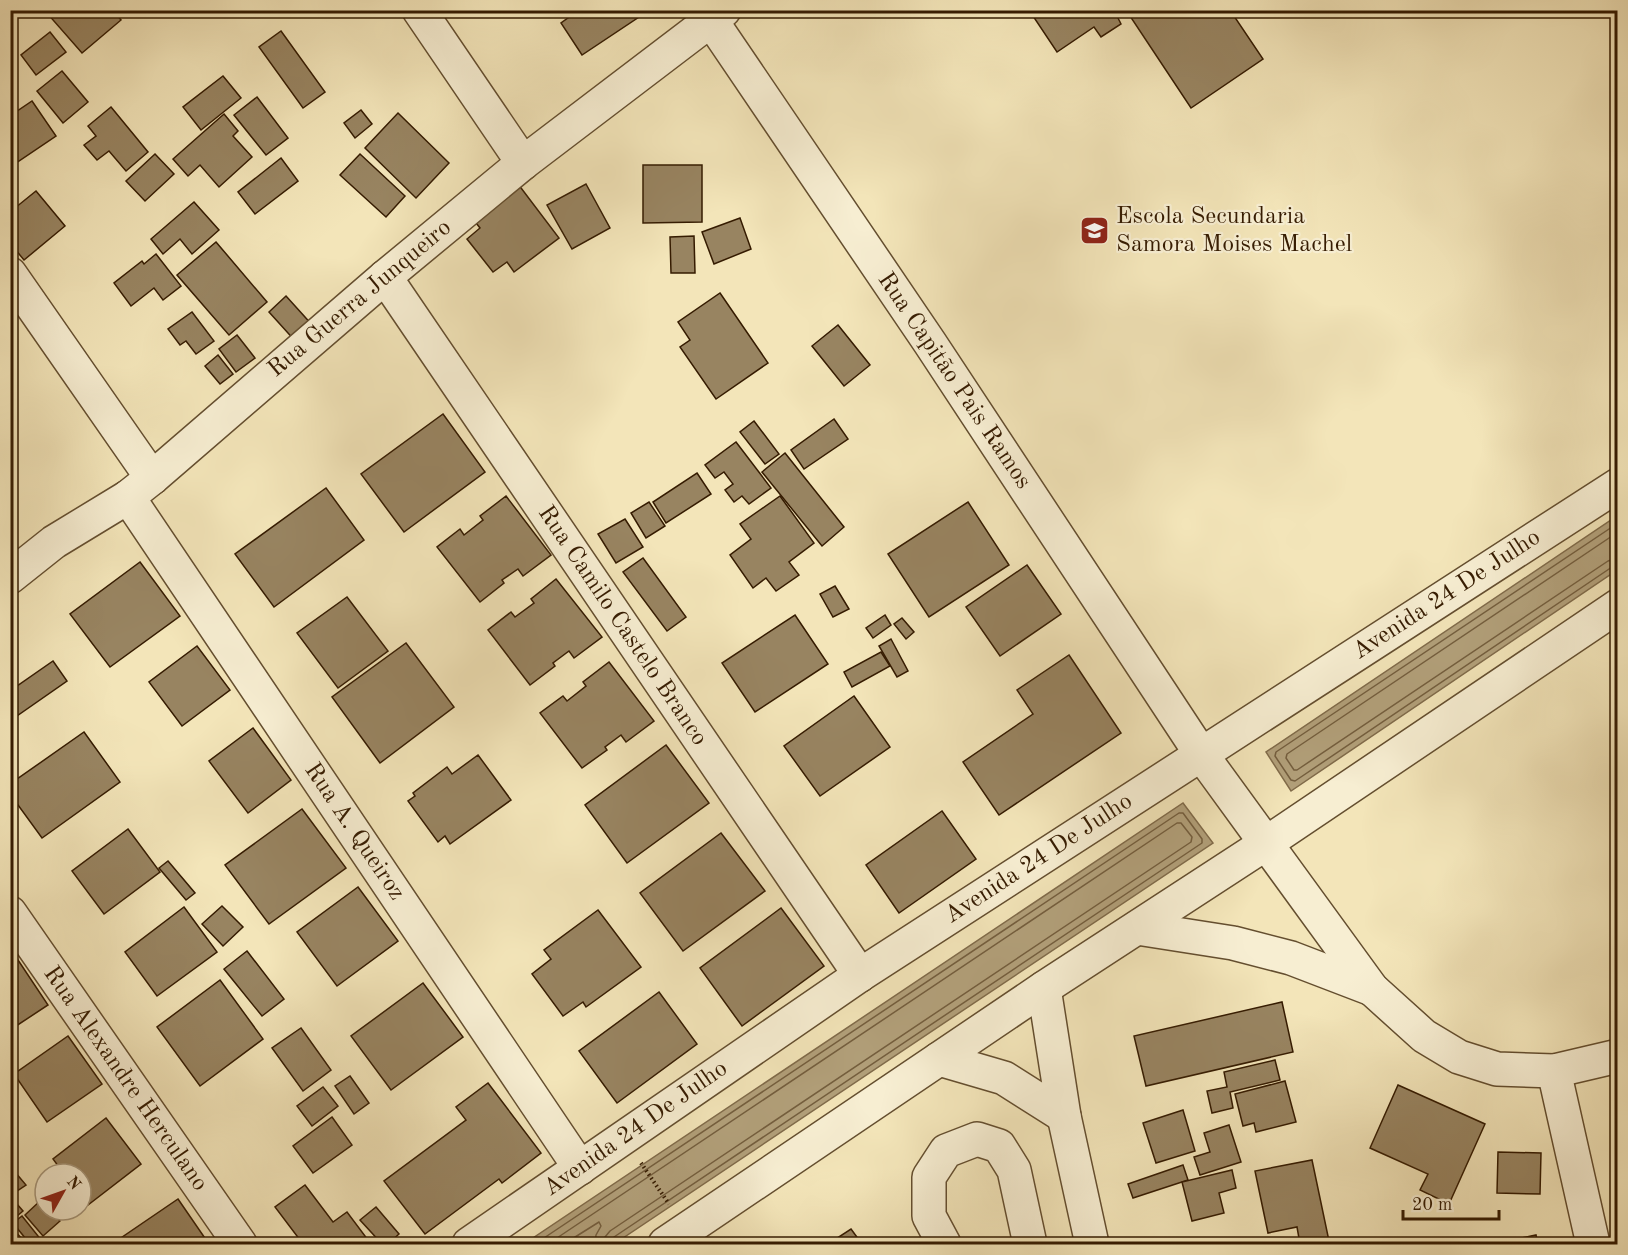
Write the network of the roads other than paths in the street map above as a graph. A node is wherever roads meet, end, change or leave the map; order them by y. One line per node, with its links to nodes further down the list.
1 (419, 10): 3 (street)
2 (713, 14): 3 (street, Rua Guerra Junqueiro); 11 (street, Rua Capitão Pais Ramos)
3 (523, 163): 5 (street, Rua Guerra Junqueiro)
4 (10, 273): 6 (street, Rua A. Queiroz)
5 (385, 277): 8 (street, Rua Guerra Junqueiro); 15 (street, Rua Camilo Castelo Branco)
6 (20, 304): 8 (street, Rua A. Queiroz)
7 (1617, 485): 11 (street, Avenida 24 De Julho)
8 (140, 488): 9 (street, Rua Guerra Junqueiro); 22 (street, Rua A. Queiroz)
9 (10, 577)
10 (1617, 606): 12 (street)
11 (1201, 754): 12 (street, Rua Capitão Pais Ramos); 15 (street, Avenida 24 De Julho)
12 (1265, 843): 14 (street); 17 (street, Rua Capitão Pais Ramos)
13 (10, 913): 24 (street, Rua Alexandre Herculano)
14 (1137, 928): 16 (street); 17 (street)
15 (860, 975): 22 (street, Avenida 24 De Julho)
16 (1044, 988): 19 (street); 21 (street)
17 (1372, 989): 20 (street)
18 (1617, 1056): 20 (street)
19 (939, 1059): 21 (street); 23 (street)
20 (1554, 1071): 29 (street)
21 (1064, 1116): 28 (street)
22 (580, 1168): 25 (street, Avenida 24 De Julho)
23 (676, 1237)
24 (240, 1245)
25 (469, 1245)
26 (944, 1245): 27 (street)
27 (1030, 1245)
28 (1092, 1245)
29 (1593, 1245)

